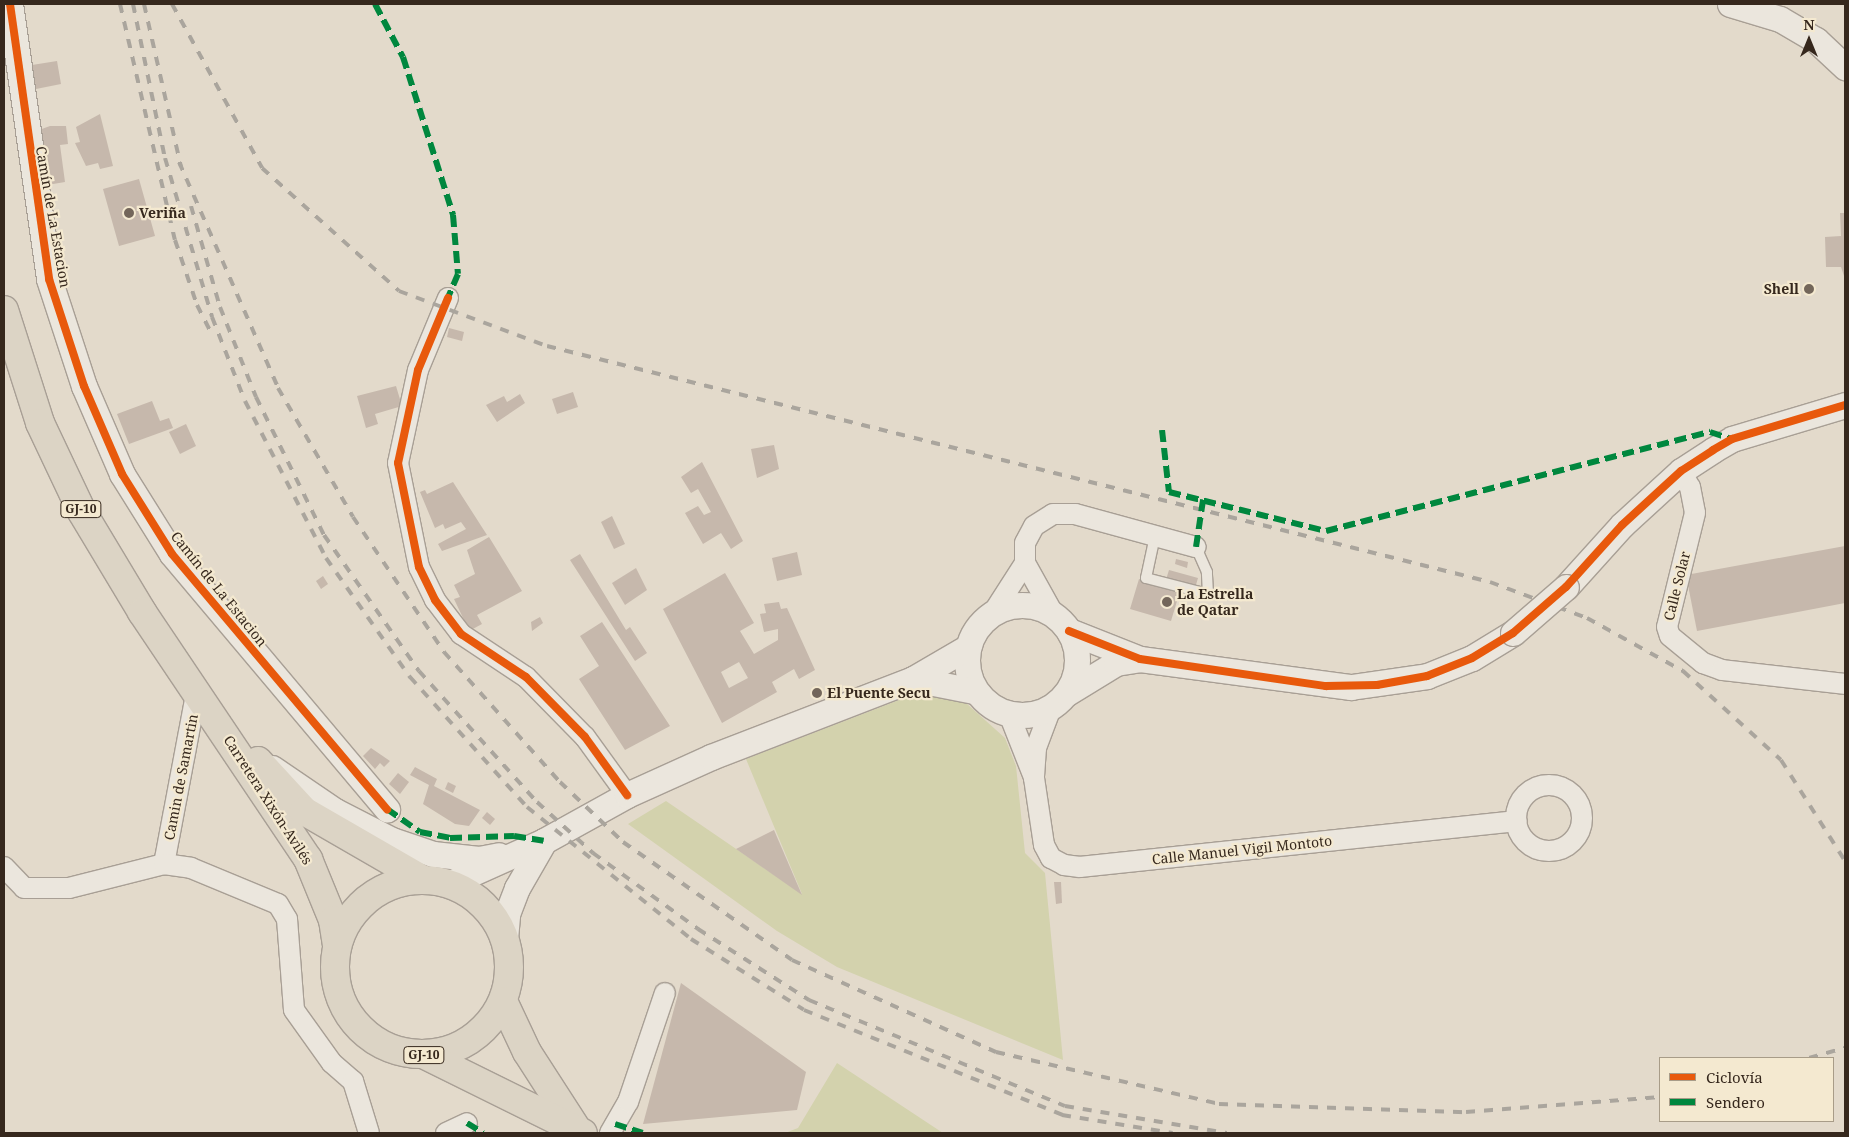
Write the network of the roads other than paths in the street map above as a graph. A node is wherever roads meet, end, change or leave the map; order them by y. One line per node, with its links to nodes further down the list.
1 (10, 4): 24 (street, Camín de La Estacion)
2 (1730, 4): 3 (street)
3 (1845, 67)
4 (448, 298): 23 (street)
5 (4, 310): 17 (highway, Carretera Xixón-Avilés / GJ-10)
6 (1845, 404): 7 (street)
7 (1681, 471): 14 (street, bridge); 16 (street, Calle Solar)
8 (1155, 536): 9 (street); 9 (lane); 10 (street)
9 (1196, 547)
10 (1025, 563): 11 (street); 12 (street)
11 (993, 613): 12 (street); 13 (street)
12 (1062, 623): 14 (street); 19 (street)
13 (968, 648): 15 (street); 18 (street)
14 (1140, 659): 19 (street)
15 (913, 679): 18 (street); 23 (street)
16 (1845, 684)
17 (197, 689): 21 (highway, Carretera Xixón-Avilés / GJ-10); 27 (street, Camin de Samartin); 31 (highway, Carretera Xixón-Avilés / GJ-10)
18 (974, 691): 20 (street)
19 (1059, 700): 20 (street); 22 (street, Calle Manuel Vigil Montoto)
20 (1009, 714): 22 (street, Calle Manuel Vigil Montoto)
21 (254, 756): 26 (street); 29 (highway, Carretera Xixón-Avilés / GJ-10)
22 (1034, 778): 25 (street, Calle Manuel Vigil Montoto)
23 (627, 795): 26 (street)
24 (387, 809)
25 (1517, 822)
26 (533, 845): 29 (street); 30 (street)
27 (164, 864): 28 (street); 37 (street)
28 (4, 867)
29 (435, 882): 30 (highway, GJ-10); 31 (highway, GJ-10)
30 (505, 939): 33 (highway, GJ-10)
31 (337, 945): 34 (highway, GJ-10)
32 (665, 993): 39 (street)
33 (503, 1001): 34 (highway, GJ-10); 36 (highway, GJ-10)
34 (425, 1055): 36 (highway, GJ-10)
35 (467, 1123): 38 (street)
36 (581, 1132)
37 (369, 1133)
38 (446, 1133)
39 (610, 1133)

